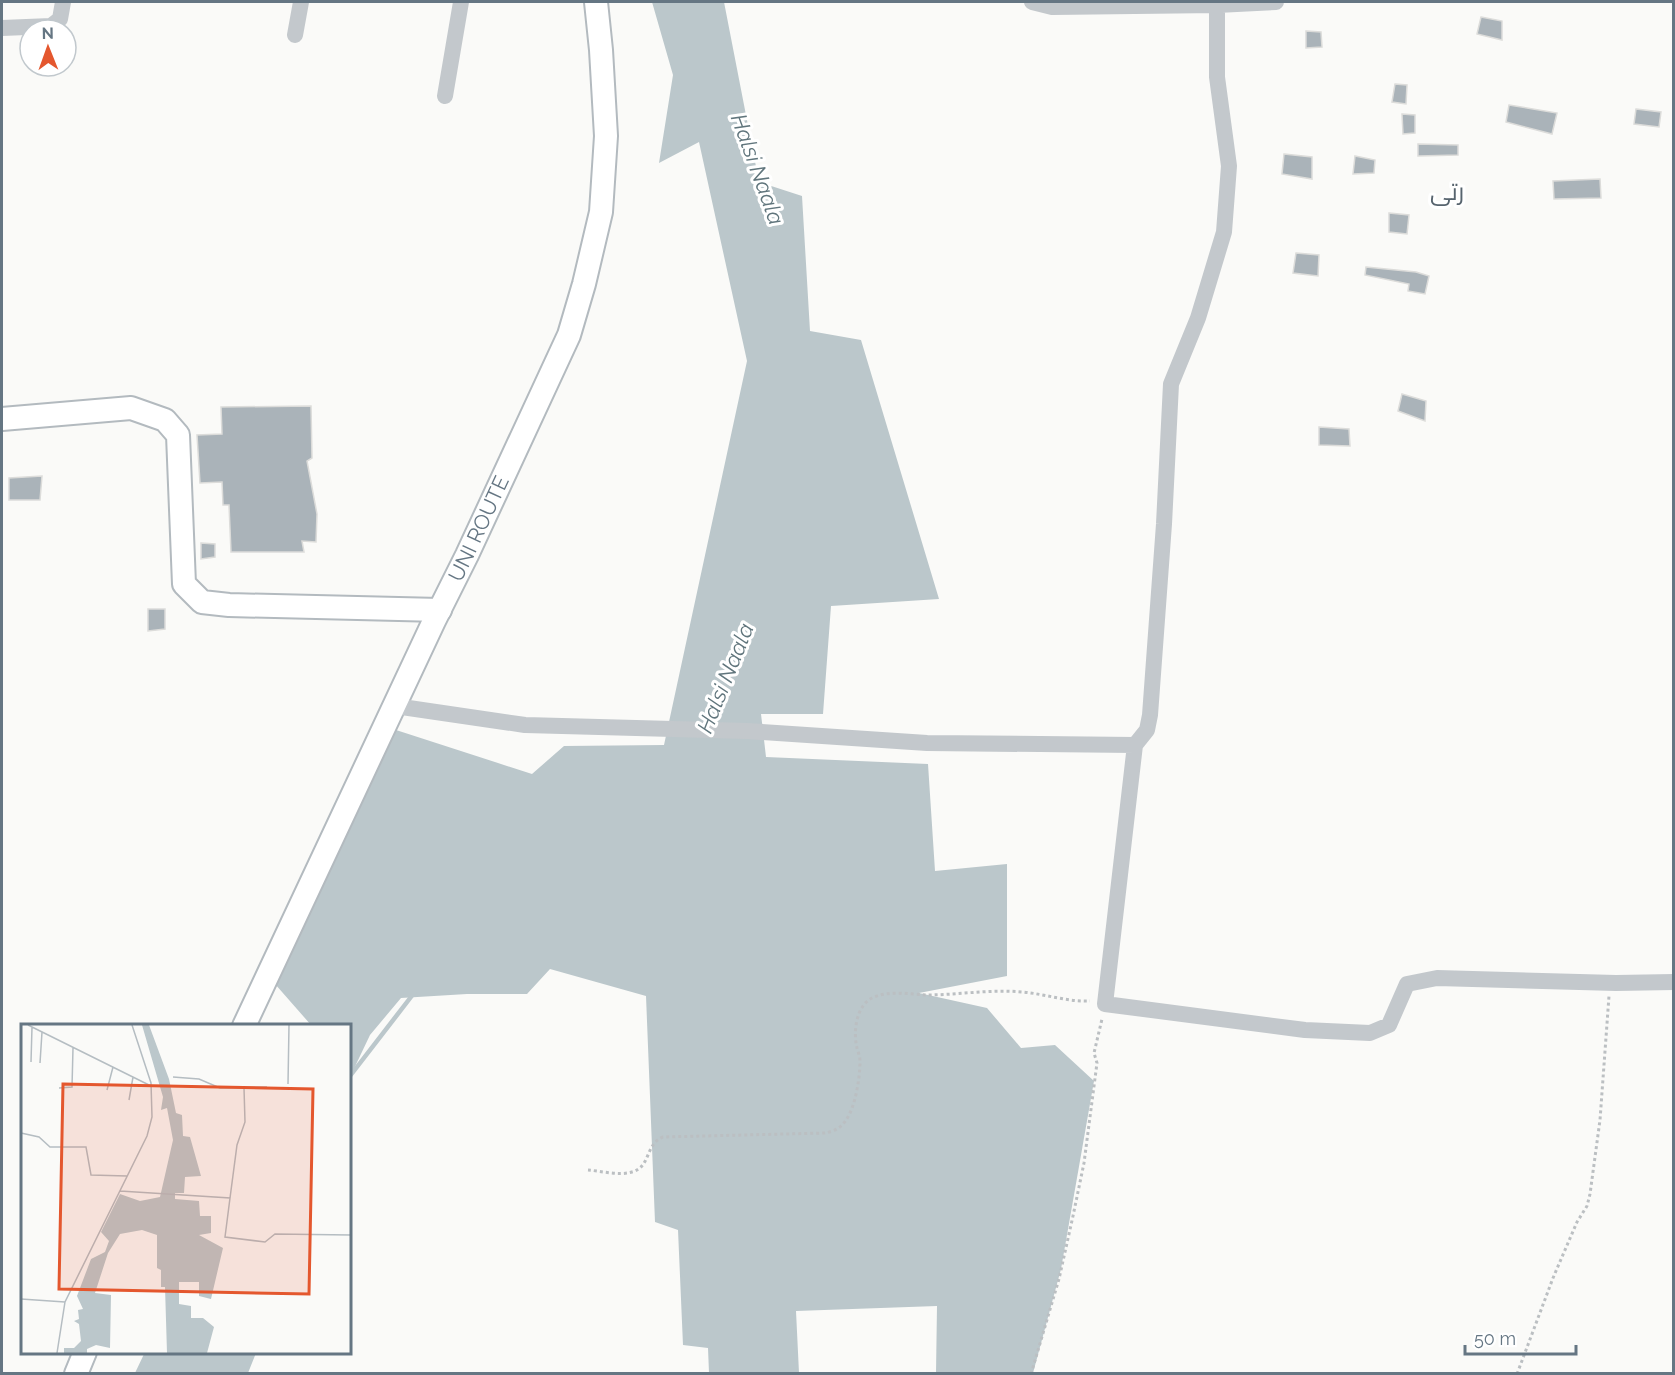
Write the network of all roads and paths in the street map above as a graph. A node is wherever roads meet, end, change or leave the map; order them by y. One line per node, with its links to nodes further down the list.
1 (63, 2): 8 (street)
2 (301, 2): 9 (street)
3 (461, 2): 10 (street)
4 (596, 2): 12 (street, UNI ROUTE)
5 (1032, 2): 7 (street)
6 (1276, 2): 7 (street)
7 (1217, 5): 14 (street)
8 (2, 28)
9 (294, 35)
10 (445, 96)
11 (2, 418): 12 (street)
12 (440, 610): 13 (street, UNI ROUTE)
13 (395, 706): 14 (street); 18 (street, UNI ROUTE)
14 (1135, 745): 17 (street)
15 (1674, 982): 16 (street)
16 (1610, 983): 17 (street); 23 (path)
17 (1105, 1004): 19 (path); 22 (path)
18 (245, 1024)
19 (588, 1170)
20 (86, 1354): 21 (street)
21 (76, 1374)
22 (1031, 1374)
23 (1517, 1374)

